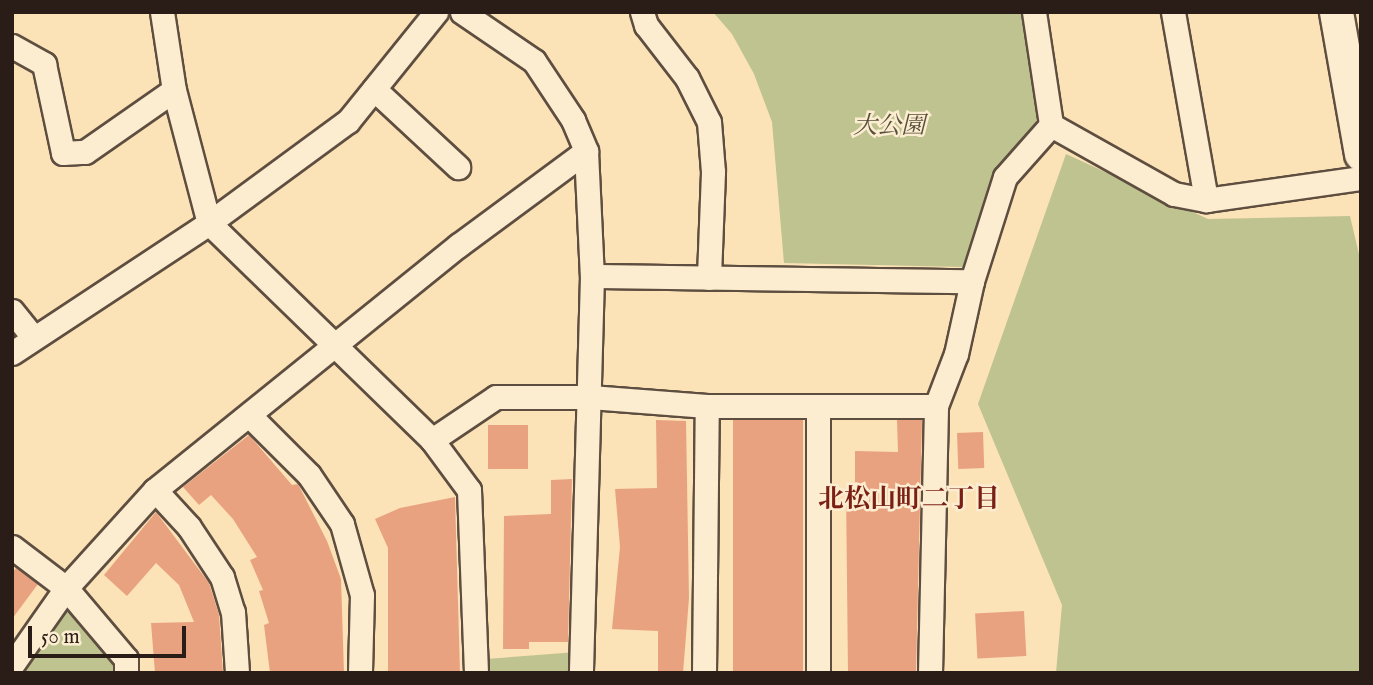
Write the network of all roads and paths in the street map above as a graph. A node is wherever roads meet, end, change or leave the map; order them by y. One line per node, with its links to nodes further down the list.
1 (162, 12): 10 (street)
2 (436, 12): 9 (street)
3 (463, 12): 12 (street)
4 (642, 12): 19 (street)
5 (1034, 12): 11 (street)
6 (1173, 12): 16 (street)
7 (1336, 12): 13 (street)
8 (12, 46): 10 (street)
9 (374, 89): 14 (street); 17 (street)
10 (174, 90): 17 (street)
11 (1051, 125): 16 (street); 20 (street)
12 (586, 151): 18 (street); 23 (street)
13 (1361, 154)
14 (458, 167)
15 (1361, 178): 16 (street)
16 (1206, 200)
17 (209, 223): 22 (street); 23 (street)
18 (592, 276): 19 (street); 25 (street)
19 (709, 278): 20 (street)
20 (971, 281): 28 (street)
21 (12, 311): 22 (street)
22 (32, 336): 24 (street)
23 (335, 345): 29 (street); 30 (street)
24 (12, 353)
25 (590, 397): 26 (street); 30 (street); 39 (street)
26 (707, 406): 27 (street); 40 (street)
27 (818, 406): 28 (street); 41 (street)
28 (936, 406): 42 (street)
29 (250, 416): 31 (street); 37 (street)
30 (432, 440): 38 (street)
31 (155, 491): 33 (street); 36 (street)
32 (12, 547): 33 (street)
33 (65, 587): 34 (street); 35 (street)
34 (12, 666)
35 (126, 673)
36 (237, 673)
37 (360, 673)
38 (476, 673)
39 (581, 673)
40 (704, 673)
41 (818, 673)
42 (930, 673)

